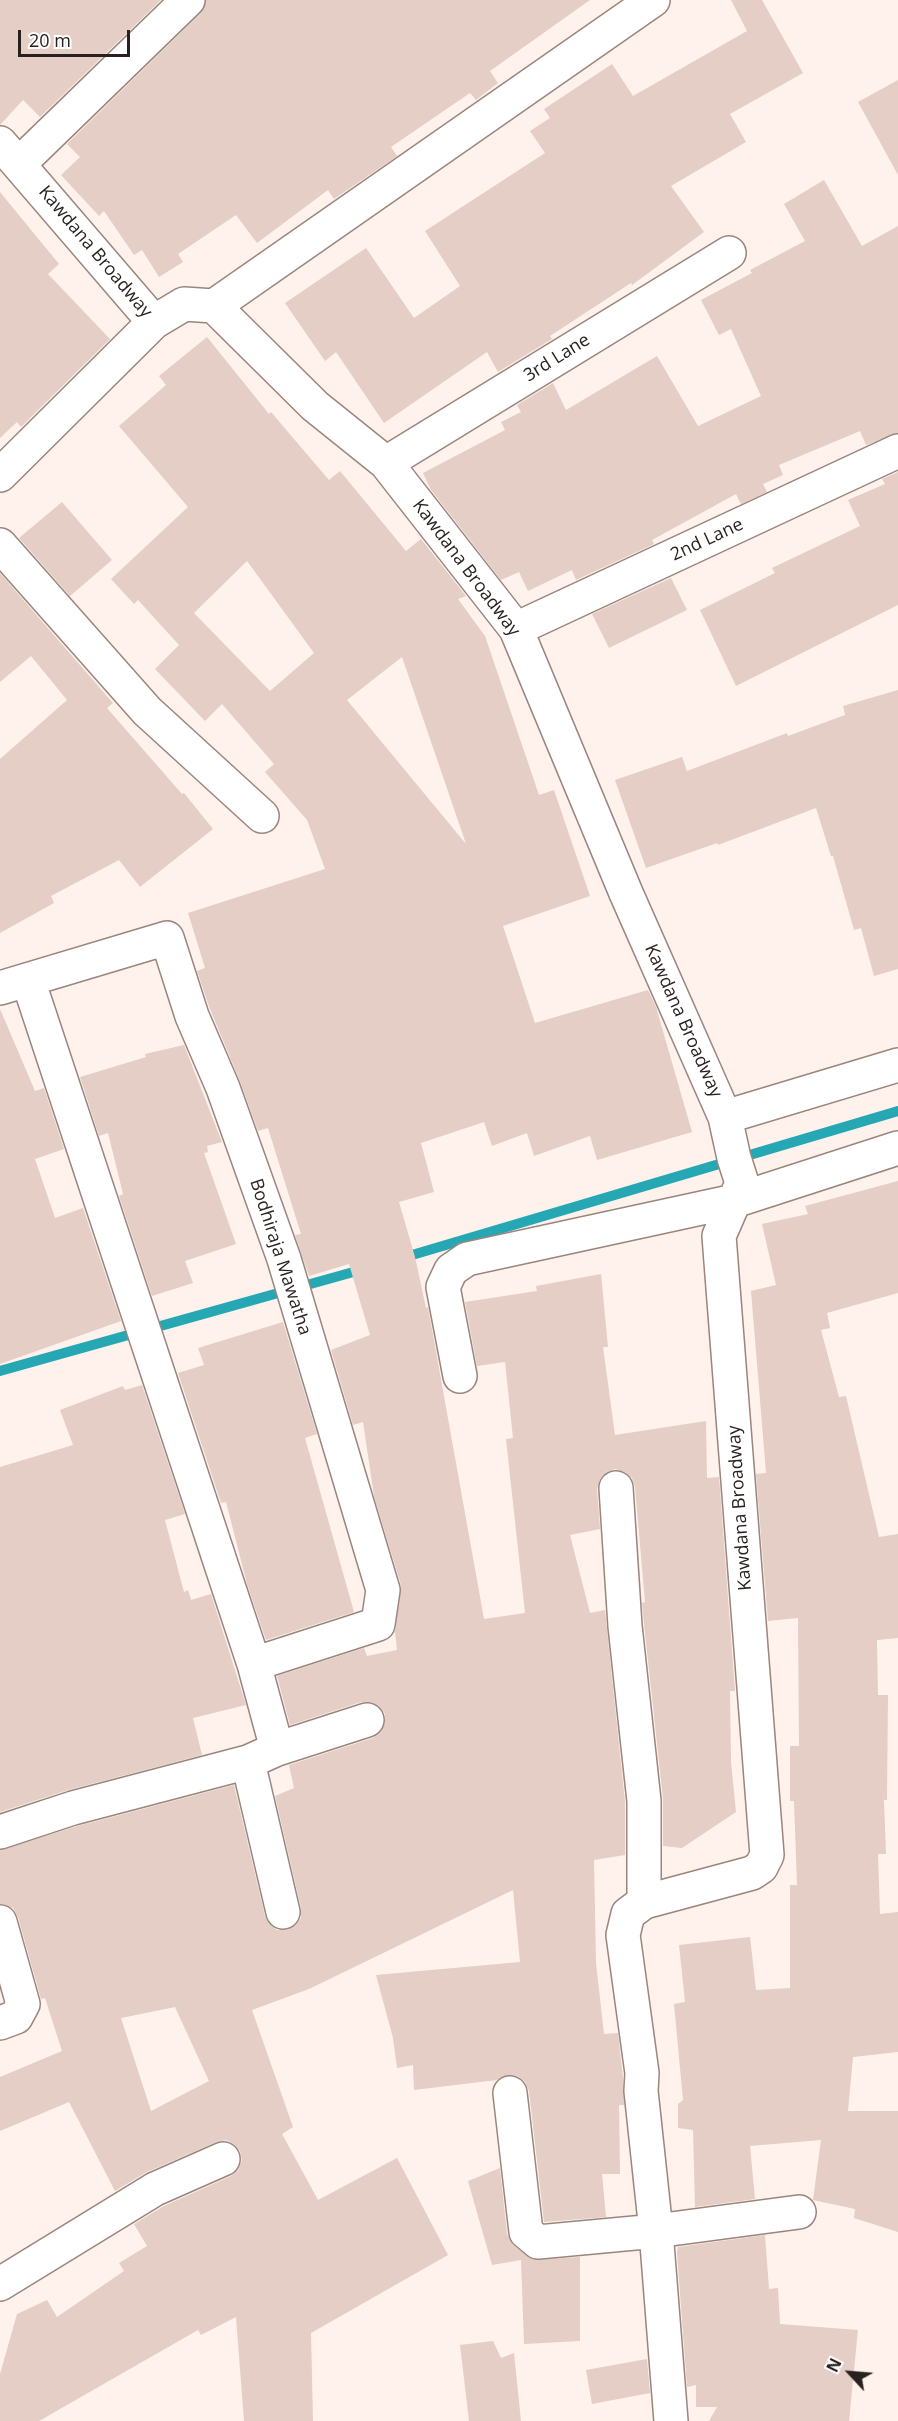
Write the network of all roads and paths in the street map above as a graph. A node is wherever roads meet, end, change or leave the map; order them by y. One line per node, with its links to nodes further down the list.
1 (188, 0): 3 (street)
2 (652, 0): 5 (street)
3 (10, 153): 6 (street, Kawdana Broadway)
4 (729, 253): 8 (street, 3rd Lane)
5 (214, 306): 6 (street, Kawdana Broadway); 8 (street, Kawdana Broadway)
6 (154, 322): 9 (street)
7 (898, 451): 11 (street, 2nd Lane)
8 (386, 463): 11 (street, Kawdana Broadway)
9 (0, 475)
10 (0, 545): 12 (street)
11 (516, 629): 15 (street, Kawdana Broadway)
12 (262, 816)
13 (14, 984): 20 (street); 20 (street, Bodhiraja Mawatha)
14 (898, 1065): 15 (street)
15 (728, 1130): 17 (street, Kawdana Broadway)
16 (898, 1148): 17 (street)
17 (738, 1192): 18 (street); 25 (street, Kawdana Broadway)
18 (460, 1376)
19 (616, 1488): 25 (street)
20 (254, 1664): 22 (street)
21 (367, 1720): 22 (street)
22 (278, 1749): 23 (street)
23 (248, 1762): 24 (street); 26 (street)
24 (0, 1832)
25 (644, 1902): 32 (street)
26 (283, 1912)
27 (0, 1922): 28 (street)
28 (0, 2023)
29 (510, 2093): 32 (street)
30 (224, 2159): 33 (street)
31 (799, 2212): 32 (street)
32 (656, 2231): 34 (street)
33 (0, 2284)
34 (671, 2421)

